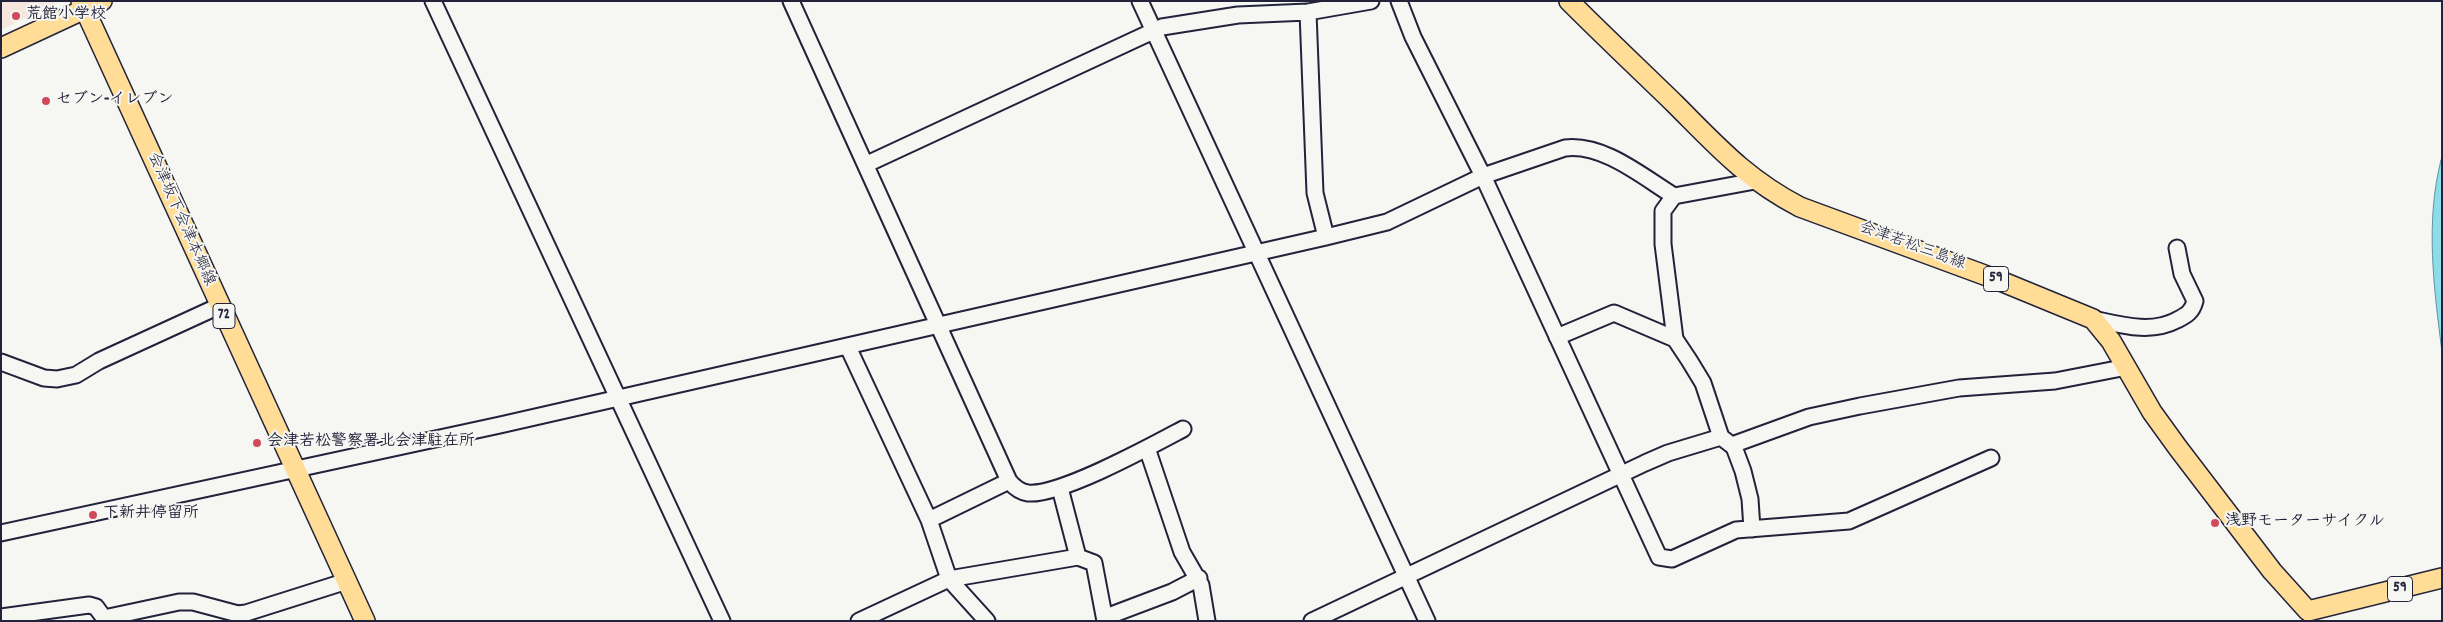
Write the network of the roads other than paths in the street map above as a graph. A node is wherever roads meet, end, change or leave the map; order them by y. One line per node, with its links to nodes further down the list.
1 (102, 1): 8 (main road)
2 (433, 1): 27 (street)
3 (791, 1): 12 (street)
4 (1140, 1): 10 (street)
5 (1371, 1): 9 (street)
6 (1399, 1): 13 (street)
7 (1568, 1): 14 (main road, 会津若松三島線 / 59)
8 (82, 5): 11 (main road); 19 (main road, 会津坂下会津本郷線 / 72)
9 (1308, 12): 10 (street); 16 (street)
10 (1154, 31): 12 (street); 18 (street)
11 (1, 48)
12 (867, 164): 21 (street)
13 (1483, 176): 15 (street); 16 (street); 22 (street)
14 (1755, 181): 15 (street); 20 (main road, 会津若松三島線 / 59)
15 (1674, 196): 23 (street)
16 (1326, 238): 18 (street)
17 (2177, 248): 20 (street)
18 (1258, 253): 21 (street); 40 (street)
19 (219, 306): 25 (street); 32 (main road, 会津坂下会津本郷線 / 72)
20 (2094, 319): 26 (main road, 59)
21 (939, 326): 24 (street); 34 (street)
22 (1557, 337): 23 (street); 33 (street)
23 (1675, 339): 29 (street)
24 (848, 347): 27 (street); 36 (street)
25 (1, 362)
26 (2126, 366): 29 (street); 45 (main road, 59)
27 (618, 399): 32 (street); 49 (street)
28 (1183, 429): 30 (street)
29 (1726, 441): 33 (street); 37 (street)
30 (1147, 448): 35 (street); 41 (street)
31 (1991, 458): 37 (street)
32 (297, 470): 38 (street); 44 (main road, 会津坂下会津本郷線 / 72)
33 (1621, 476): 37 (street); 40 (street)
34 (1009, 481): 35 (street); 36 (street)
35 (1060, 488): 39 (street)
36 (929, 520): 43 (street)
37 (1752, 529)
38 (1, 533)
39 (1078, 557): 43 (street); 47 (street)
40 (1407, 576): 53 (street); 54 (street)
41 (1199, 578): 47 (street); 52 (street)
42 (2442, 578): 45 (main road, 59)
43 (949, 579): 50 (street); 51 (street)
44 (347, 581): 46 (street); 48 (main road, 会津坂下会津本郷線 / 72)
45 (2303, 616)
46 (9, 618)
47 (1105, 619)
48 (365, 621)
49 (722, 621)
50 (859, 621)
51 (987, 621)
52 (1207, 621)
53 (1312, 621)
54 (1427, 621)

